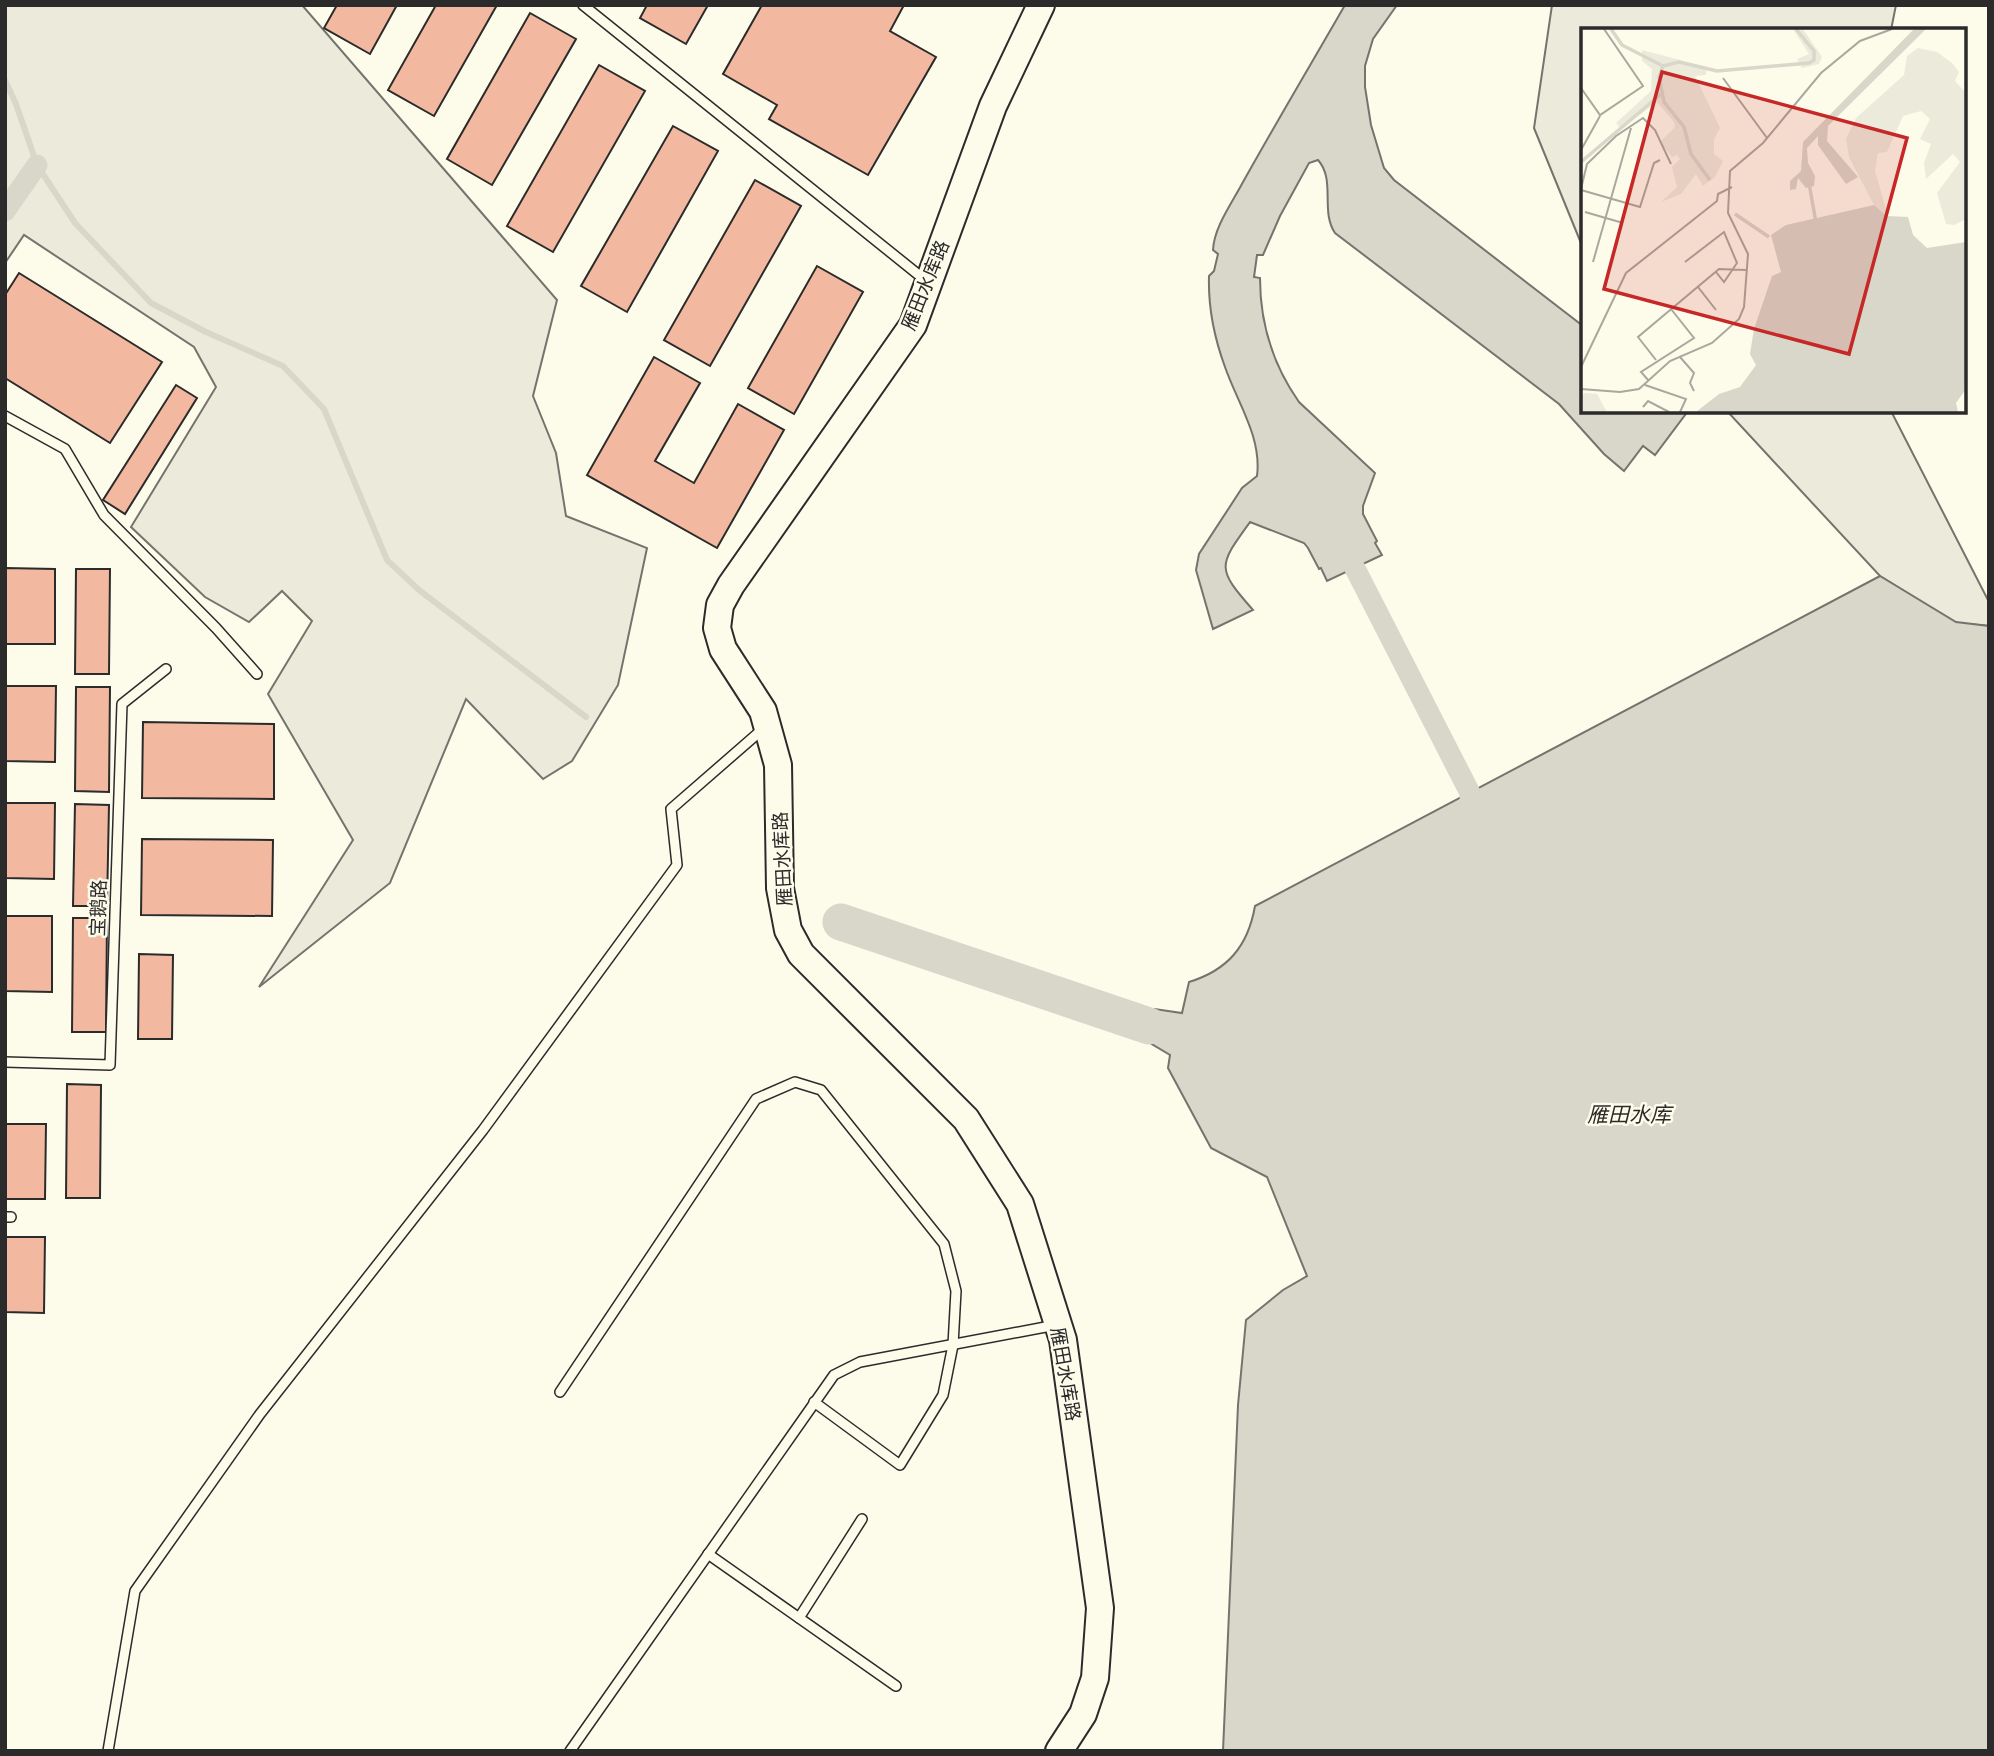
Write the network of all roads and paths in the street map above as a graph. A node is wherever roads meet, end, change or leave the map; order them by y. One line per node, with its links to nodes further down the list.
1 (583, 5): 3 (lane)
2 (1041, 5): 3 (main road, 雁田水库路)
3 (928, 283): 7 (main road, 雁田水库路)
4 (5, 416): 6 (lane)
5 (166, 669): 8 (lane, 宝鹅路)
6 (257, 674)
7 (767, 725): 9 (main road, 雁田水库路); 17 (lane)
8 (5, 1062)
9 (1058, 1325): 10 (lane); 19 (main road, 雁田水库路)
10 (953, 1345): 11 (lane); 12 (lane); 12 (lane)
11 (560, 1392)
12 (814, 1402): 14 (lane)
13 (862, 1519): 15 (lane)
14 (708, 1554): 15 (lane); 18 (lane)
15 (799, 1618): 16 (lane)
16 (896, 1686)
17 (108, 1751)
18 (570, 1751)
19 (1059, 1751)

